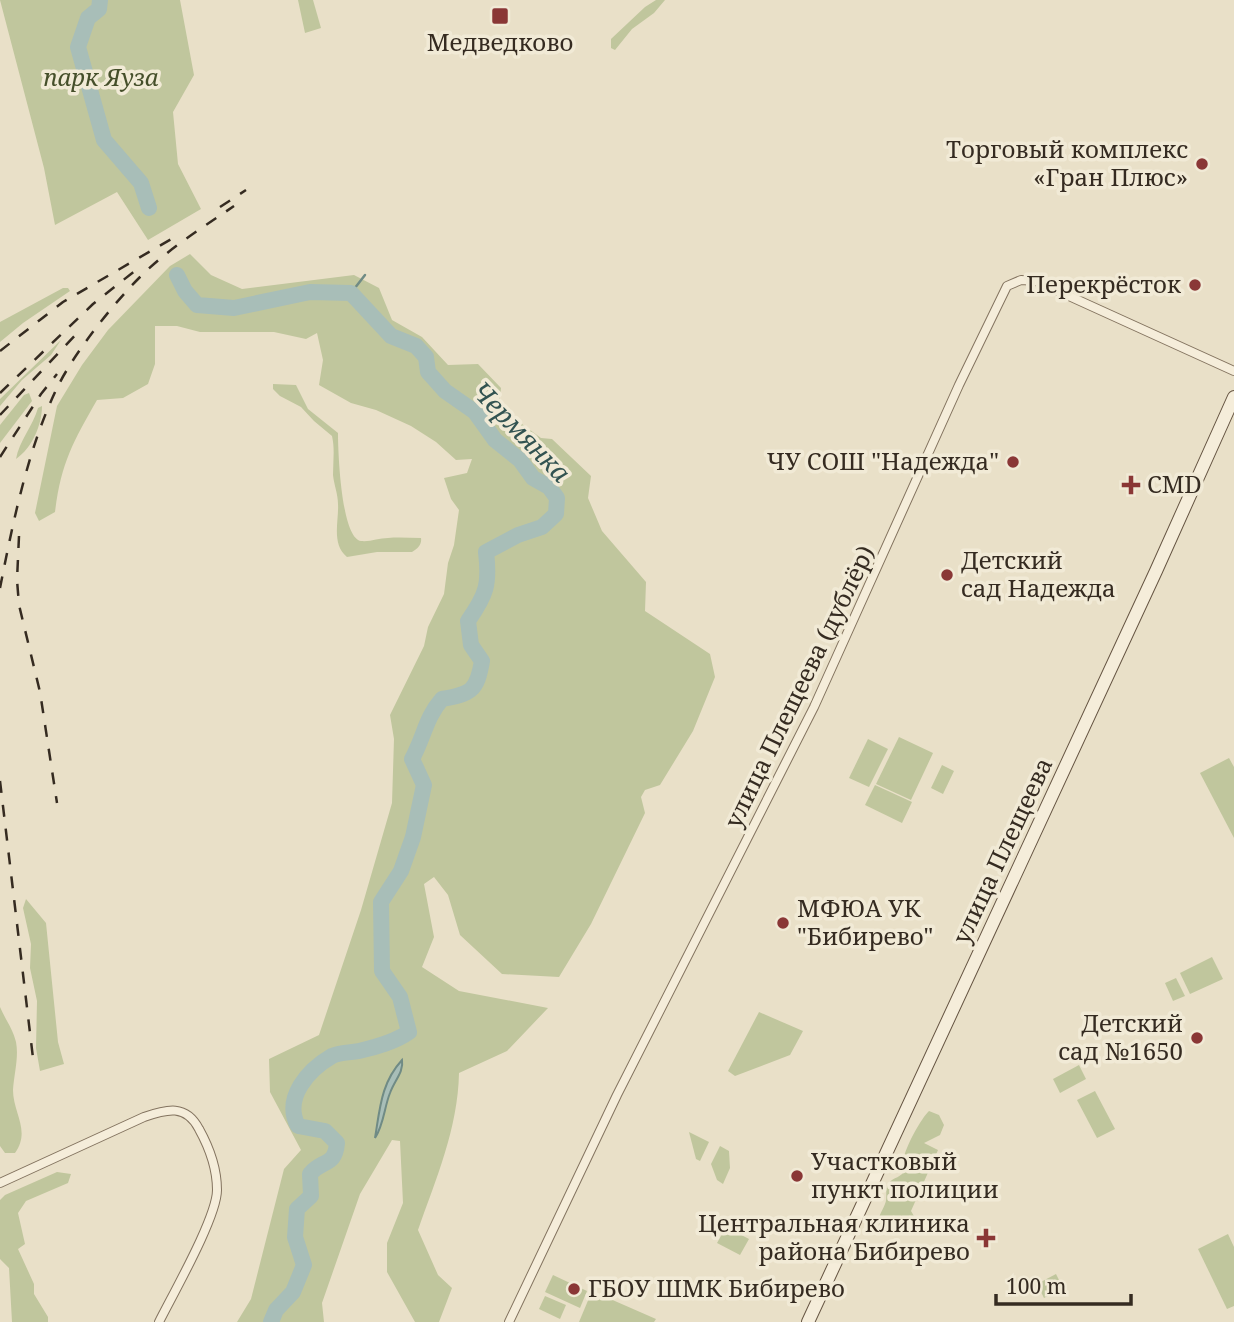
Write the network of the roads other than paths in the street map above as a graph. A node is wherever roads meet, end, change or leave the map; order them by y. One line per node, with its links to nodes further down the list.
1 (1234, 371): 5 (street, улица Плещеева (дублёр))
2 (1234, 397): 6 (main road, улица Плещеева)
3 (0, 1183): 4 (street)
4 (159, 1322)
5 (509, 1322)
6 (808, 1322)

